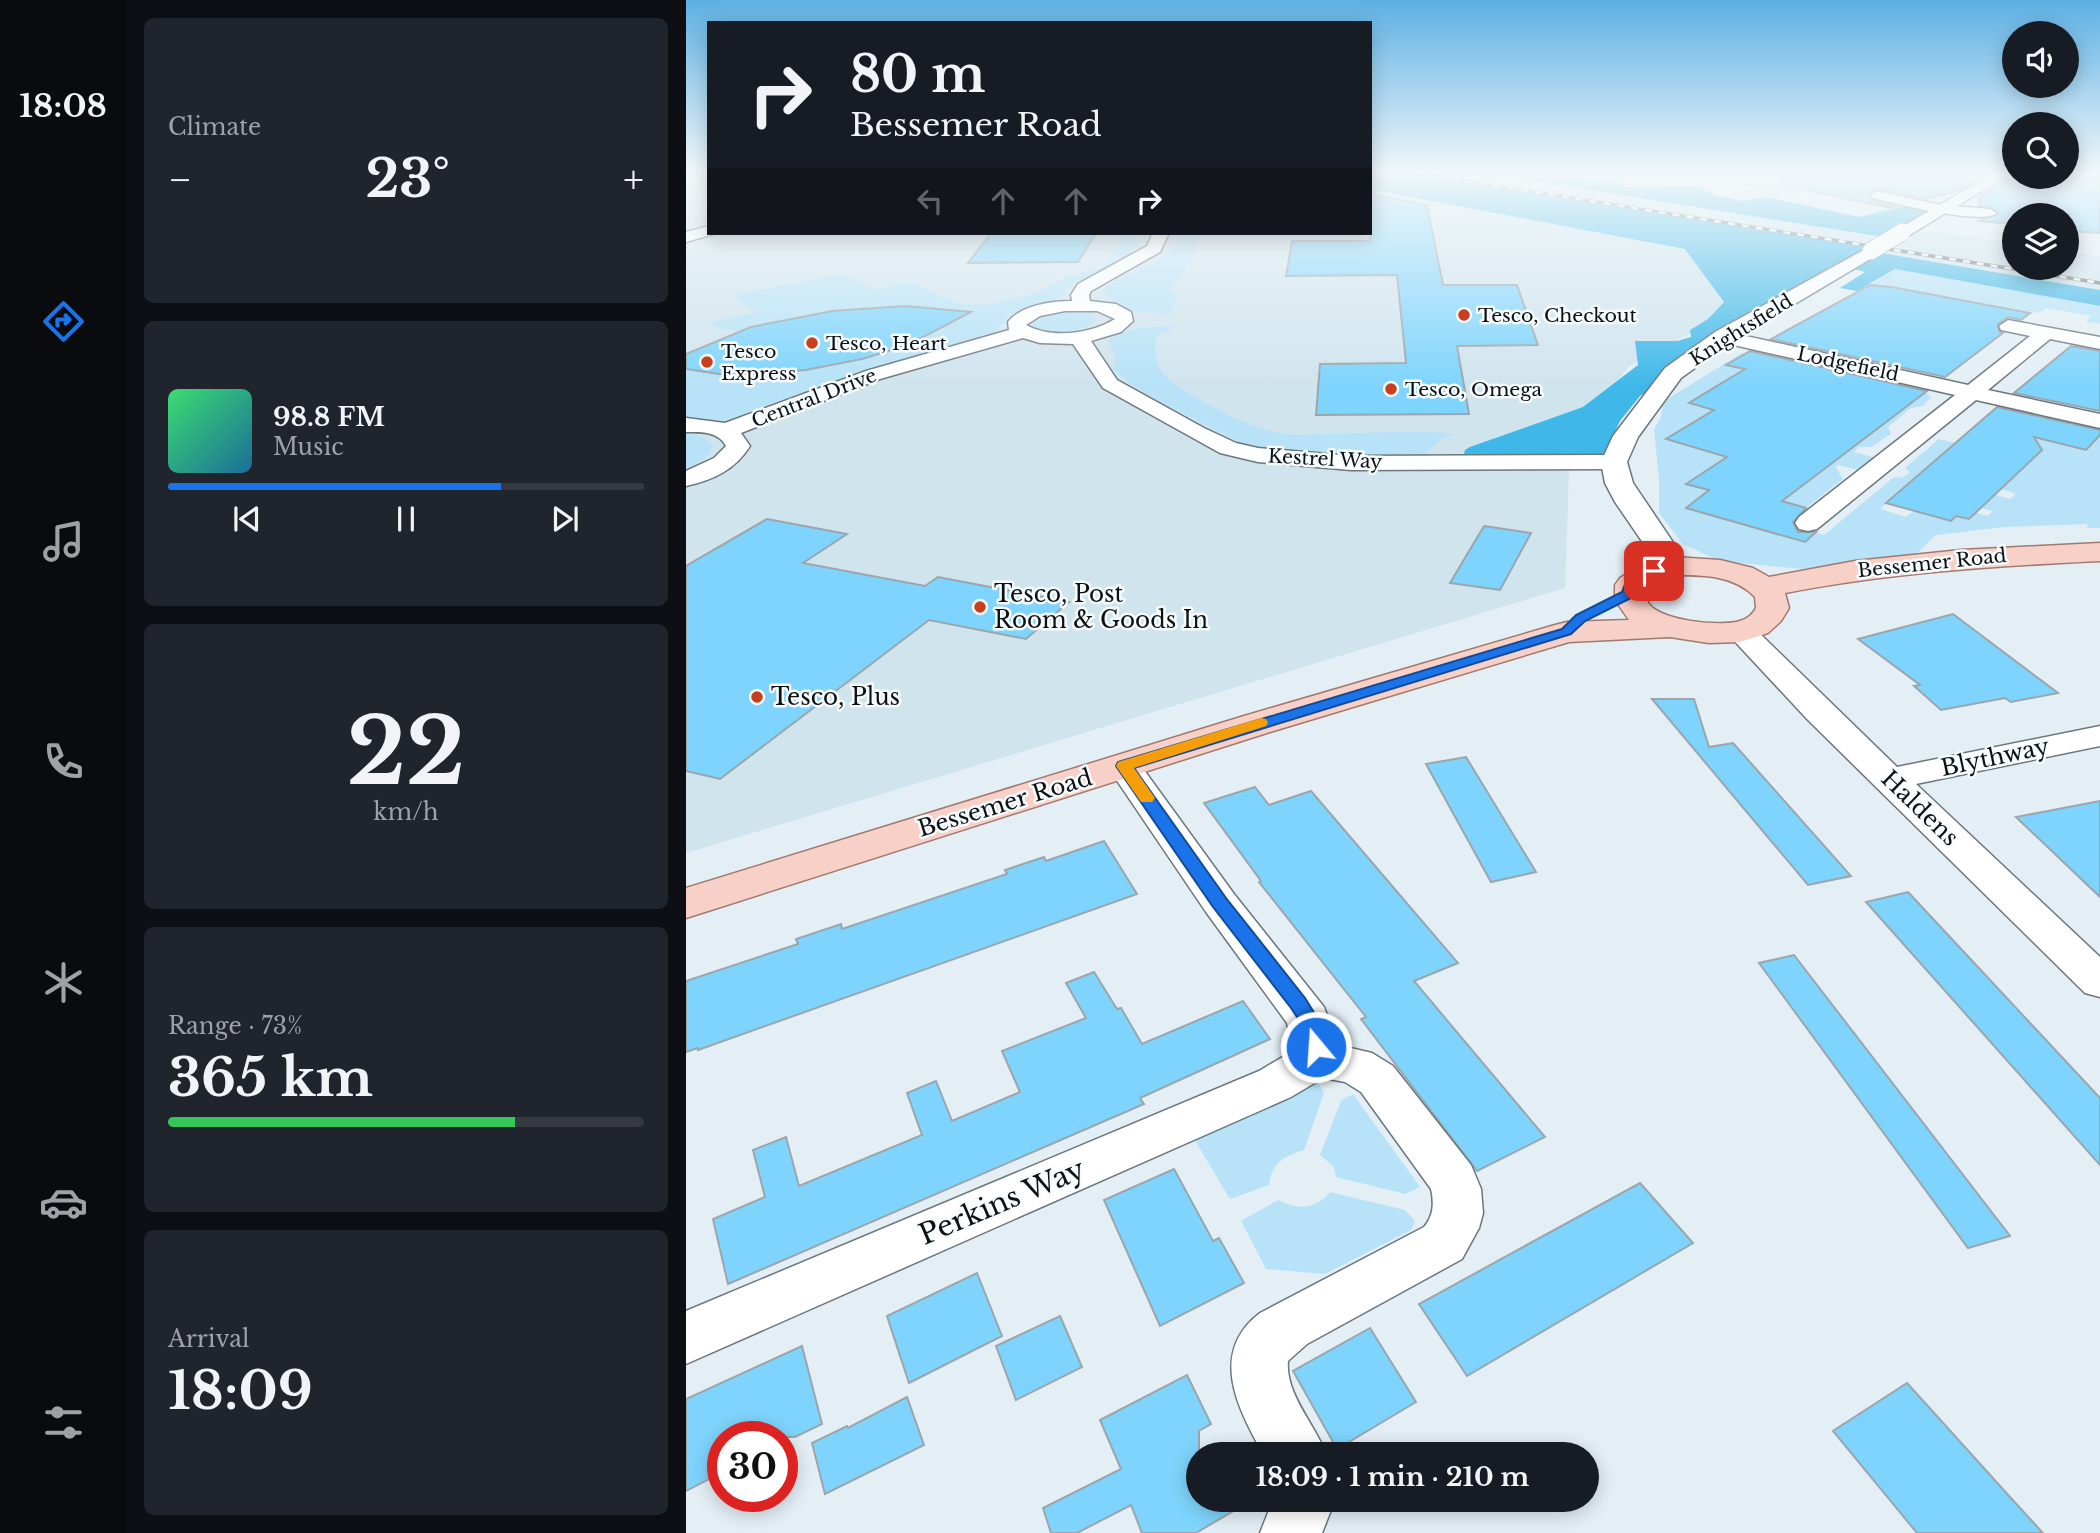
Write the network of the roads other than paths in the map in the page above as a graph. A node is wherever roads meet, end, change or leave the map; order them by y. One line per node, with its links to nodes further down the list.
1 (1156, 244): 3 (street)
2 (1883, 244): 8 (street, Knightsfield, bridge)
3 (1082, 305): 5 (street); 7 (street)
4 (2008, 326): 6 (street)
5 (1023, 332): 7 (street); 13 (street, Central Drive)
6 (2046, 333): 9 (street); 10 (street)
7 (1078, 337): 14 (street, Kestrel Way)
8 (1723, 337): 10 (street, Lodgefield); 14 (street, Knightsfield)
9 (2100, 343)
10 (1974, 392): 11 (street, Lodgefield); 16 (street)
11 (2100, 421)
12 (686, 425): 13 (street)
13 (726, 431): 15 (street)
14 (1614, 462): 18 (street)
15 (686, 479)
16 (1808, 523)
17 (2100, 552): 19 (main road, Bessemer Road)
18 (1674, 566): 19 (main road); 20 (main road, Bessemer Road)
19 (1765, 587): 23 (main road)
20 (1628, 594): 21 (main road); 22 (main road, Bessemer Road)
21 (1669, 627): 22 (main road, Bessemer Road); 23 (main road)
22 (1567, 632): 25 (main road, Bessemer Road)
23 (1741, 632): 26 (street, Haldens)
24 (2100, 736): 26 (street, Blythway)
25 (1124, 766): 27 (main road, Bessemer Road); 29 (street)
26 (1890, 779): 28 (street, Haldens)
27 (686, 903)
28 (2100, 982)
29 (1315, 1059): 30 (street, Perkins Way); 31 (street)
30 (686, 1338)
31 (1290, 1442)
32 (1299, 1512): 33 (street)
33 (1291, 1533)

